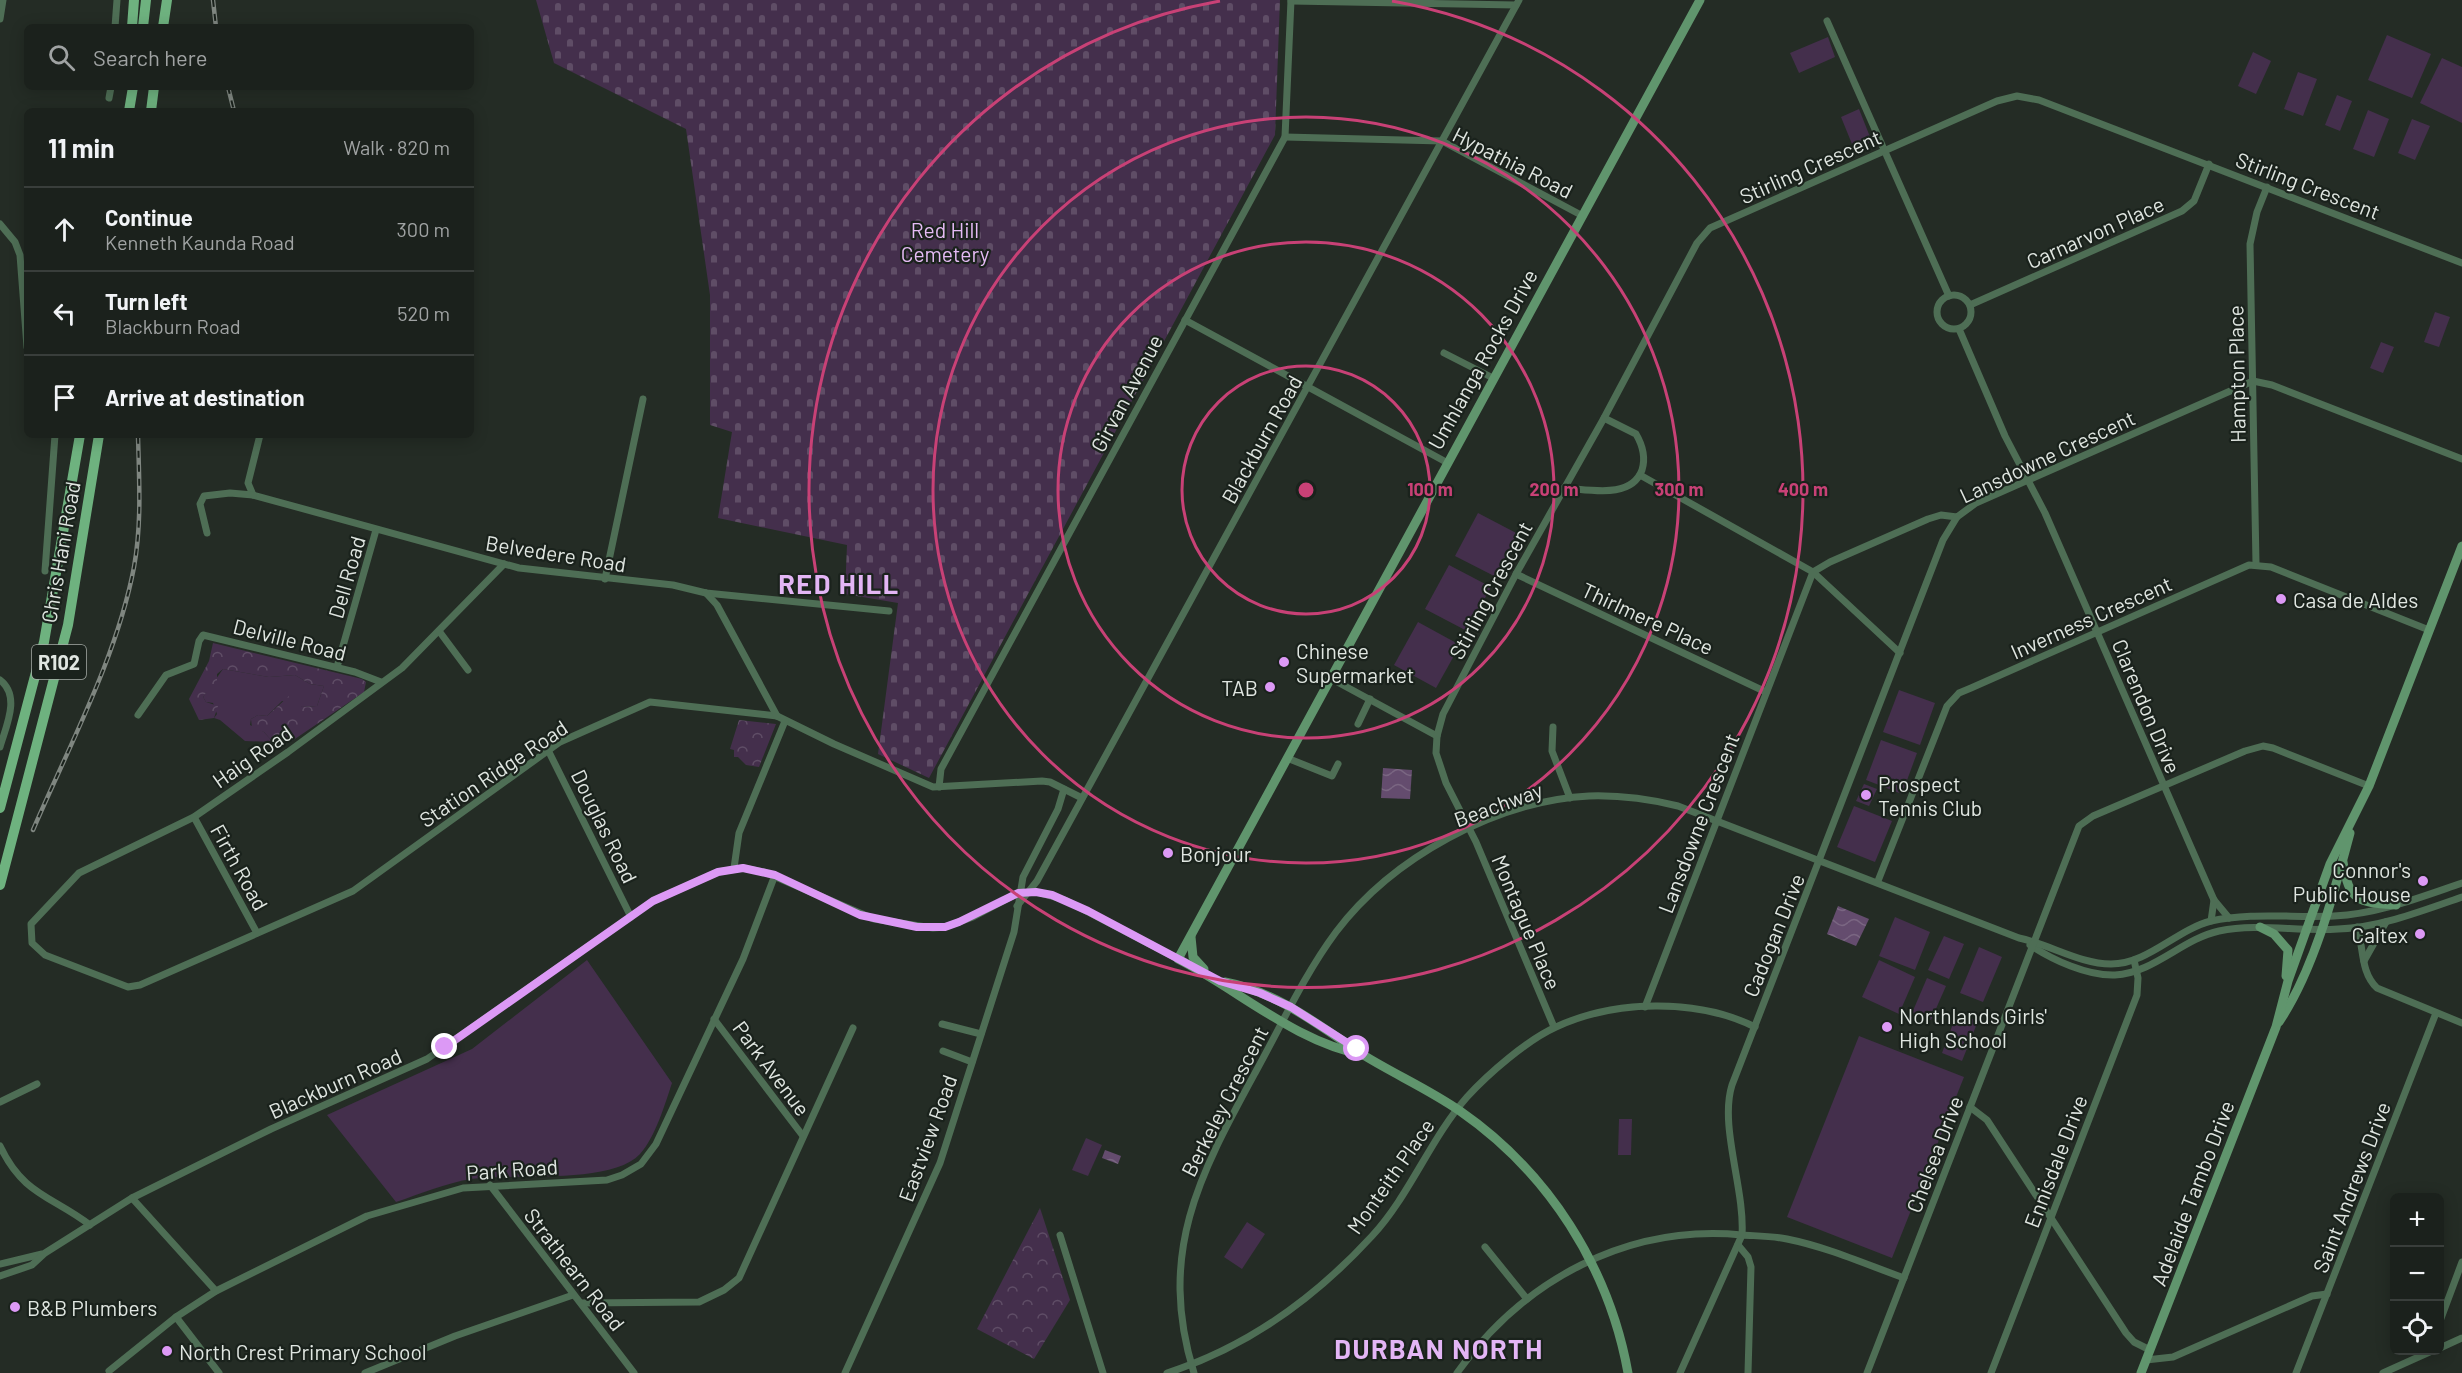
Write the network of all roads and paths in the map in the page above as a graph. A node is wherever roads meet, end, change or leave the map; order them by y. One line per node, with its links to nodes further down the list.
1 (3, 0): 9 (street)
2 (117, 0): 11 (street)
3 (134, 0): 12 (main road)
4 (146, 0): 13 (main road)
5 (167, 0): 14 (main road)
6 (1700, 0): 26 (main road, Umhlanga Rocks Drive)
7 (1290, 1): 8 (street); 21 (street, Girvan Avenue)
8 (1518, 2): 22 (street, Blackburn Road)
9 (0, 19)
10 (1827, 21): 23 (street)
11 (115, 24)
12 (132, 24)
13 (142, 24)
14 (163, 24)
15 (110, 90): 18 (street)
16 (133, 90): 19 (main road)
17 (154, 90): 20 (main road)
18 (109, 98)
19 (130, 108)
20 (152, 108)
21 (1285, 137): 22 (street, Hypathia Road); 32 (street, Girvan Avenue)
22 (1442, 141): 26 (street, Hypathia Road); 37 (street, Blackburn Road)
23 (1884, 151): 24 (street, Stirling Crescent); 29 (street); 39 (street, Stirling Crescent)
24 (2209, 164): 25 (street, Stirling Crescent); 30 (street, Carnarvon Place)
25 (2267, 187): 28 (street, Stirling Crescent); 36 (street, Hampton Place)
26 (1581, 215): 35 (main road, Umhlanga Rocks Drive)
27 (0, 224): 31 (street)
28 (2462, 263)
29 (1949, 296): 30 (street); 33 (street)
30 (1970, 305): 33 (street)
31 (24, 308)
32 (1185, 320): 37 (street); 85 (street, Girvan Avenue)
33 (1959, 329): 47 (street, Clarendon Drive)
34 (1444, 353): 35 (street)
35 (1493, 378): 45 (main road, Umhlanga Rocks Drive)
36 (2253, 381): 44 (street); 47 (street, Lansdowne Crescent); 55 (street, Hampton Place)
37 (1308, 387): 45 (street); 87 (street, Blackburn Road)
38 (643, 399): 59 (street)
39 (1604, 418): 46 (street); 48 (street, Stirling Crescent)
40 (55, 438): 56 (street)
41 (79, 438): 89 (main road, Chris Hani Road / R102)
42 (99, 438): 100 (main road, Chris Hani Road / R102)
43 (259, 438): 49 (street)
44 (2462, 459)
45 (1446, 462): 68 (main road, Umhlanga Rocks Drive)
46 (1640, 475): 48 (street); 57 (street)
47 (2027, 479): 50 (street, Lansdowne Crescent); 64 (street, Clarendon Drive)
48 (1564, 488): 58 (street, Stirling Crescent)
49 (253, 495): 51 (street, Belvedere Road); 52 (street, Belvedere Road)
50 (1957, 517): 57 (street, Lansdowne Crescent); 65 (street, Cadogan Drive)
51 (376, 530): 54 (street, Belvedere Road); 66 (street, Dell Road)
52 (207, 533)
53 (2462, 546): 62 (main road, Adelaide Tambo Drive)
54 (504, 564): 59 (street, Belvedere Road); 63 (street, Haig Road)
55 (2256, 564): 62 (street); 64 (street, Inverness Crescent)
56 (45, 571)
57 (1813, 572): 65 (street); 71 (street, Lansdowne Crescent)
58 (1516, 574): 71 (street, Thirlmere Place); 78 (street, Stirling Crescent)
59 (605, 579): 60 (street, Belvedere Road)
60 (705, 593): 61 (street, Belvedere Road); 74 (street)
61 (889, 610)
62 (2429, 630): 83 (main road, Adelaide Tambo Drive)
63 (439, 631): 67 (street); 70 (street, Haig Road)
64 (2097, 634): 84 (street, Clarendon Drive); 98 (street, Inverness Crescent)
65 (1899, 653): 95 (street, Cadogan Drive)
66 (337, 667): 70 (street, Delville Road); 73 (street, Delville Road)
67 (468, 670)
68 (1330, 678): 72 (street); 81 (main road, Umhlanga Rocks Drive)
69 (0, 680): 79 (street)
70 (381, 682): 90 (street, Haig Road)
71 (1766, 692): 91 (street, Lansdowne Crescent)
72 (1370, 699): 76 (street); 78 (street)
73 (138, 715)
74 (777, 716): 75 (street, Station Ridge Road); 80 (street, Station Ridge Road)
75 (785, 721): 85 (street, Station Ridge Road); 96 (street)
76 (1358, 724)
77 (1553, 727): 88 (street)
78 (1437, 736): 93 (street, Stirling Crescent)
79 (0, 747)
80 (548, 750): 109 (street, Douglas Road); 119 (street, Station Ridge Road)
81 (1287, 758): 82 (street); 120 (main road, Umhlanga Rocks Drive)
82 (1338, 764)
83 (2368, 786): 84 (street, Chelsea Drive); 92 (main road, Adelaide Tambo Drive)
84 (2164, 787): 105 (street, Clarendon Drive); 121 (street, Chelsea Drive)
85 (939, 788): 86 (street, Station Ridge Road)
86 (1064, 789): 87 (street, Station Ridge Road); 103 (street)
87 (1082, 798): 102 (street, Blackburn Road)
88 (1570, 798): 91 (street, Beachway); 93 (street, Beachway)
89 (0, 808)
90 (194, 817): 119 (street, Firth Road); 122 (street, Haig Road)
91 (1717, 819): 95 (street, Beachway); 130 (street, Lansdowne Crescent)
92 (2354, 819): 94 (main road, Adelaide Tambo Drive); 110 (main road, Adelaide Tambo Drive)
93 (1469, 829): 129 (street, Beachway); 137 (street, Montague Place)
94 (2343, 859): 107 (main road); 111 (main road, Adelaide Tambo Drive)
95 (1821, 860): 98 (street, Beachway); 136 (street, Cadogan Drive)
96 (734, 868): 97 (street, Blackburn Road); 109 (street, Blackburn Road)
97 (775, 875): 103 (street, Blackburn Road); 132 (street, Park Road)
98 (1878, 881): 121 (street, Beachway)
99 (2462, 883): 101 (street, Beachway)
100 (0, 885)
101 (2443, 890): 106 (street); 107 (street, Beachway)
102 (1029, 892): 103 (street); 108 (street); 123 (street)
103 (1018, 893): 108 (street, Eastview Road)
104 (2462, 897): 106 (street, Beachway)
105 (2214, 900): 112 (street, Clarendon Drive); 113 (street)
106 (2446, 903): 114 (street, Beachway)
107 (2396, 905): 111 (street, Beachway)
108 (1017, 906): 140 (street, Eastview Road)
109 (631, 916): 151 (street, Blackburn Road)
110 (2310, 917): 111 (street, Beachway); 112 (street, Beachway); 117 (main road, Adelaide Tambo Drive)
111 (2325, 917): 118 (main road, Adelaide Tambo Drive)
112 (2229, 918): 113 (street, Beachway)
113 (2211, 921): 124 (street, Beachway)
114 (2386, 922): 116 (street, Beachway); 125 (street)
115 (2260, 927): 117 (street, Beachway); 126 (street, Beachway); 128 (main road)
116 (2357, 927): 118 (street, Beachway); 125 (street)
117 (2306, 929): 118 (street, Beachway); 128 (main road, Adelaide Tambo Drive)
118 (2321, 929): 138 (main road, Adelaide Tambo Drive)
119 (257, 933): 122 (street, Station Ridge Road)
120 (1191, 934): 123 (main road, Umhlanga Rocks Drive); 127 (main road)
121 (2034, 944): 124 (street, Beachway); 126 (street, Beachway); 146 (street, Chelsea Drive)
122 (45, 955)
123 (1178, 959): 127 (main road)
124 (2134, 960): 126 (street, Ennisdale Drive)
125 (2364, 961): 131 (street)
126 (2138, 971): 152 (street, Ennisdale Drive)
127 (1216, 979): 129 (main road); 133 (main road)
128 (2283, 997): 138 (main road, Adelaide Tambo Drive)
129 (1291, 1007): 133 (street, Beachway); 142 (main road)
130 (1645, 1007): 136 (street, Monteith Place); 137 (street, Monteith Place)
131 (2436, 1013): 134 (street); 165 (street, Saint Andrews Drive)
132 (714, 1019): 148 (street, Park Avenue); 150 (street, Park Road)
133 (1283, 1022): 142 (main road); 175 (street, Berkeley Crescent)
134 (2462, 1023)
135 (942, 1024): 140 (street)
136 (1755, 1026): 155 (street, Cadogan Drive)
137 (1554, 1027): 147 (street, Monteith Place)
138 (2276, 1027): 173 (main road, Adelaide Tambo Drive)
139 (853, 1028): 148 (street)
140 (981, 1035): 143 (street, Eastview Road)
141 (943, 1051): 143 (street)
142 (1364, 1055): 147 (main road)
143 (972, 1062): 180 (street, Eastview Road)
144 (37, 1084): 145 (street)
145 (0, 1102)
146 (1970, 1107): 152 (street); 163 (street, Chelsea Drive)
147 (1457, 1109): 159 (main road); 175 (street, Monteith Place)
148 (803, 1137): 168 (street)
149 (0, 1146): 153 (street)
150 (490, 1185): 164 (street, Park Road); 166 (street, Strathearn Road)
151 (132, 1198): 153 (street, Blackburn Road); 164 (street)
152 (2051, 1218): 173 (street); 188 (street, Ennisdale Drive)
153 (90, 1225): 158 (street, Blackburn Road)
154 (1060, 1235): 181 (street)
155 (1742, 1235): 156 (street, Cadogan Drive); 159 (street); 163 (street)
156 (1738, 1245): 185 (street, Cadogan Drive); 186 (street)
157 (1485, 1247): 167 (street)
158 (45, 1253): 161 (street, Blackburn Road); 162 (street, Blackburn Road)
159 (1590, 1260): 167 (street); 184 (main road)
160 (2462, 1262): 169 (street)
161 (0, 1264)
162 (0, 1276)
163 (1904, 1278): 187 (street, Chelsea Drive)
164 (216, 1292): 170 (street, Park Road)
165 (2327, 1294): 173 (street); 190 (street, Saint Andrews Drive)
166 (573, 1295): 168 (street, Strathearn Road); 178 (street)
167 (1527, 1299): 183 (street)
168 (581, 1304): 179 (street, Strathearn Road)
169 (2444, 1308)
170 (176, 1317): 176 (street, Park Road); 177 (street)
171 (2462, 1338): 172 (street)
172 (2444, 1346)
173 (2148, 1355): 189 (main road, Adelaide Tambo Drive)
174 (2423, 1355): 191 (street)
175 (1193, 1369): 182 (street, Monteith Place)
176 (110, 1371)
177 (219, 1373)
178 (365, 1373)
179 (634, 1373)
180 (845, 1373)
181 (1103, 1373)
182 (1167, 1373)
183 (1457, 1373)
184 (1628, 1373)
185 (1680, 1373)
186 (1748, 1373)
187 (1867, 1373)
188 (1991, 1373)
189 (2141, 1373)
190 (2296, 1373)
191 (2383, 1373)

